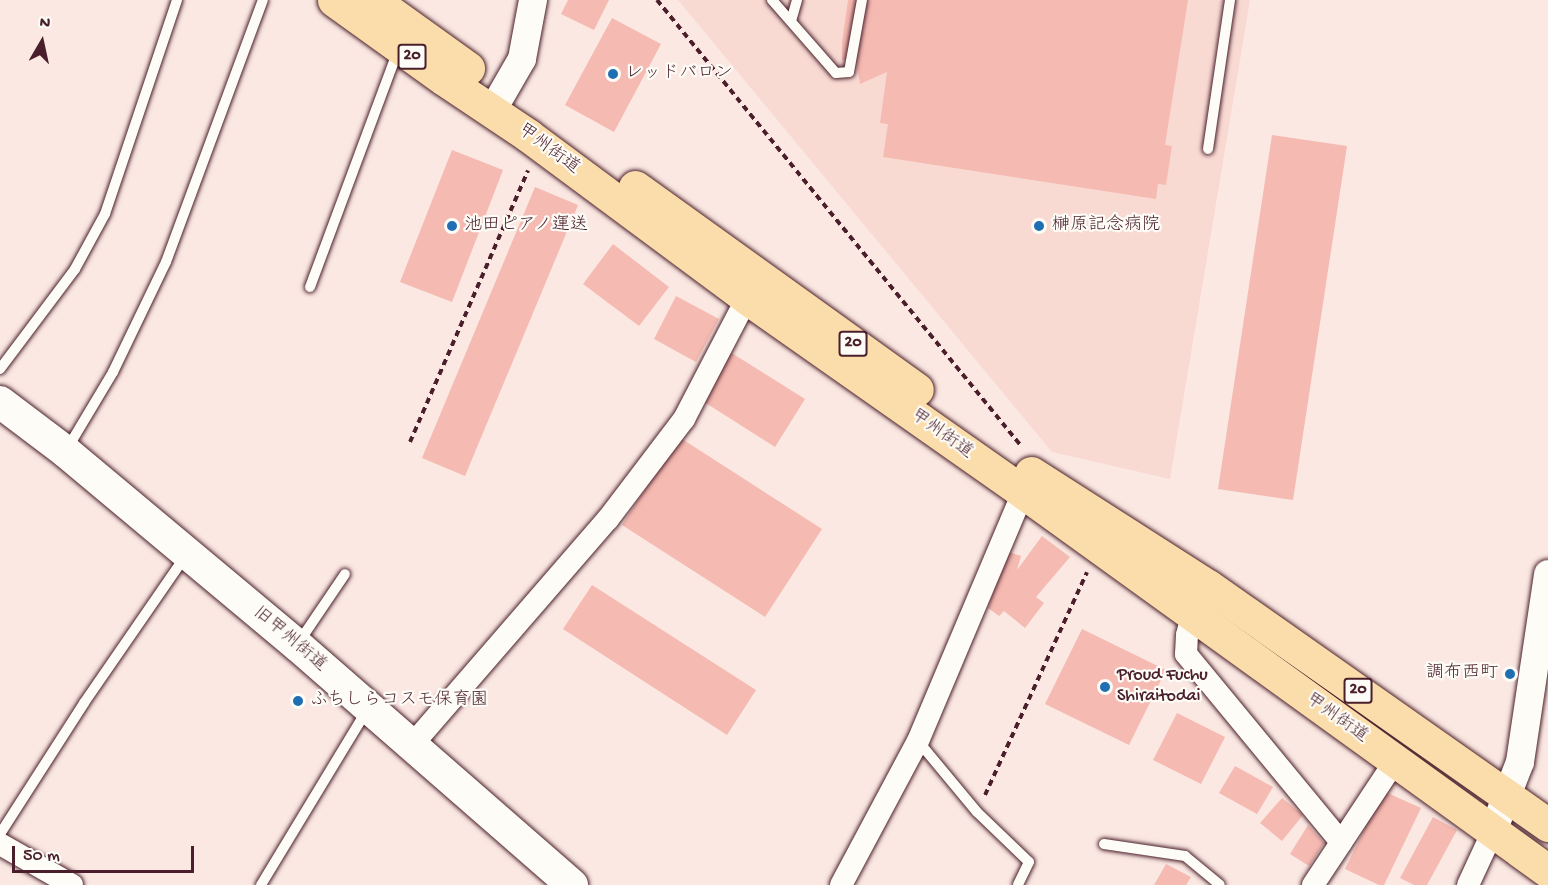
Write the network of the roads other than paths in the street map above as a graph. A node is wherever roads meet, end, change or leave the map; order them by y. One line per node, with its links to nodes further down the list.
1 (177, 0): 16 (lane)
2 (263, 0): 18 (lane)
3 (334, 0): 11 (highway, 甲州街道 / 20)
4 (373, 0): 12 (highway, 甲州街道 / 20)
5 (533, 0): 12 (street)
6 (772, 0): 10 (lane)
7 (797, 0): 10 (lane)
8 (862, 0): 10 (lane)
9 (1230, 0): 13 (lane)
10 (791, 21)
11 (399, 48): 12 (highway, 甲州街道 / 20); 14 (lane)
12 (498, 102): 15 (highway, 甲州街道 / 20); 19 (highway, 甲州街道 / 20)
13 (1208, 149)
14 (310, 287)
15 (747, 298): 19 (highway, 甲州街道 / 20); 27 (street)
16 (0, 369)
17 (0, 402): 18 (main road, 旧甲州街道)
18 (66, 452): 20 (main road, 旧甲州街道)
19 (1029, 484): 23 (highway, 甲州街道 / 20); 26 (street); 29 (highway, 甲州街道 / 20)
20 (186, 554): 24 (main road, 旧甲州街道); 32 (lane)
21 (345, 574): 24 (lane)
22 (1548, 574): 29 (street)
23 (1192, 615): 28 (highway, 甲州街道 / 20); 33 (street)
24 (297, 645): 25 (main road, 旧甲州街道)
25 (369, 707): 27 (main road, 旧甲州街道); 38 (lane)
26 (918, 741): 40 (street); 41 (lane)
27 (412, 745): 39 (main road, 旧甲州街道)
28 (1395, 760): 31 (highway, 甲州街道 / 20); 33 (street)
29 (1508, 796): 30 (highway, 甲州街道 / 20); 31 (street)
30 (1548, 825)
31 (1493, 831): 36 (highway, 甲州街道 / 20); 44 (street)
32 (0, 834)
33 (1341, 842): 43 (street)
34 (0, 844): 37 (street)
35 (1104, 844): 42 (lane)
36 (1548, 871)
37 (72, 885)
38 (261, 885)
39 (573, 885)
40 (841, 885)
41 (1018, 885)
42 (1220, 885)
43 (1313, 885)
44 (1468, 885)

